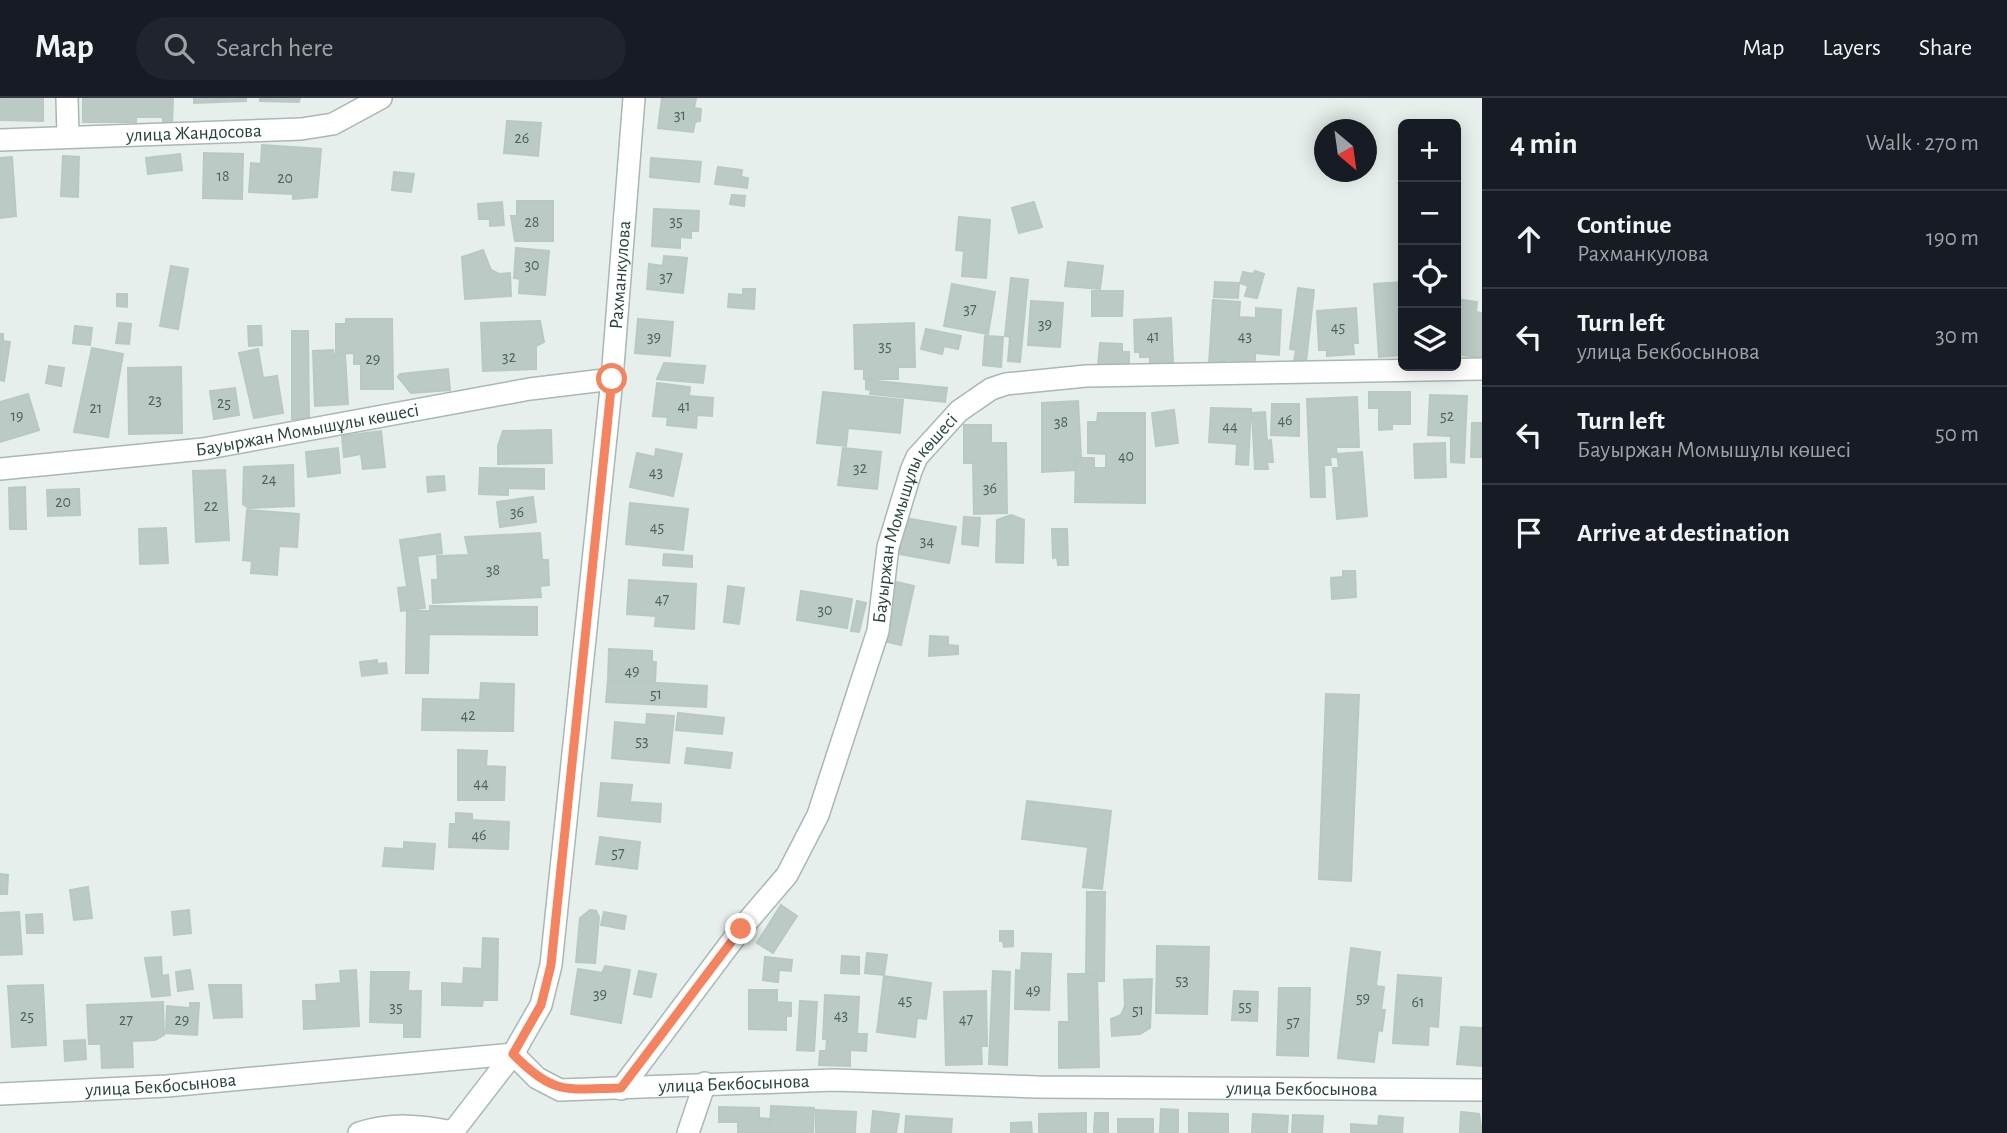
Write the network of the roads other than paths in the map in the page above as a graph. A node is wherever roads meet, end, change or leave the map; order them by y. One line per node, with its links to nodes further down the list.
1 (67, 98): 4 (street)
2 (381, 98): 4 (street, улица Жандосова)
3 (634, 98): 7 (street, Рахманкулова)
4 (68, 136): 5 (street, улица Жандосова)
5 (0, 140)
6 (1482, 369): 11 (street, Бауыржан Момышұлы көшесі)
7 (612, 379): 8 (street, Бауыржан Момышұлы көшесі); 9 (street, Рахманкулова)
8 (0, 470)
9 (513, 1054): 11 (street, улица Бекбосынова); 13 (street, улица Бекбосынова); 15 (street, Рахманкулова)
10 (705, 1083): 11 (street, улица Бекбосынова); 12 (street, улица Бекбосынова); 16 (street)
11 (621, 1088)
12 (1482, 1090)
13 (0, 1094)
14 (359, 1133): 15 (street)
15 (452, 1133)
16 (688, 1133)

